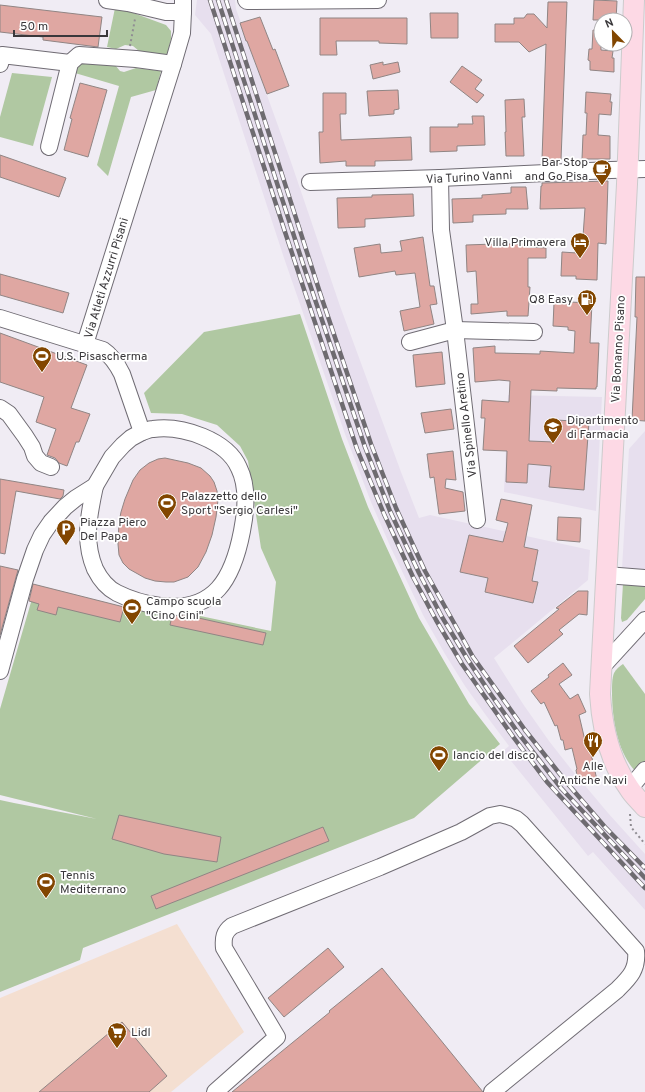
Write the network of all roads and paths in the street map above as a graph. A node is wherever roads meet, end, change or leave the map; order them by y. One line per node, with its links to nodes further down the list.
1 (107, 0): 5 (street)
2 (246, 0): 3 (street)
3 (378, 0)
4 (634, 0): 12 (main road, Via Bonanno Pisano)
5 (138, 5): 6 (street); 7 (path)
6 (183, 6): 10 (street, Via Atleti Azzurri Pisani)
7 (128, 59): 8 (street); 10 (street)
8 (70, 63): 9 (street); 11 (street)
9 (0, 64)
10 (173, 64): 19 (street, Via Atleti Azzurri Pisani)
11 (49, 147)
12 (640, 170): 13 (street, Via Turino Vanni); 25 (main road, Via Bonanno Pisano)
13 (440, 178): 14 (street, Via Turino Vanni); 16 (street, Via Spinello Aretino)
14 (310, 182)
15 (0, 318): 19 (street)
16 (455, 330): 17 (street); 18 (street); 24 (street, Via Spinello Aretino)
17 (534, 332)
18 (410, 342)
19 (85, 344): 21 (street, Via Atleti Azzurri Pisani)
20 (0, 408): 22 (street)
21 (142, 432): 23 (street); 23 (street)
22 (51, 467)
23 (95, 486): 29 (street)
24 (477, 520)
25 (606, 575): 26 (street); 28 (main road, Via Bonanno Pisano)
26 (645, 578)
27 (645, 620): 28 (street)
28 (601, 668): 31 (main road, Via Bonanno Pisano)
29 (0, 671)
30 (645, 770): 31 (street)
31 (629, 789): 32 (main road, Via Bonanno Pisano)
32 (638, 808): 33 (path)
33 (645, 844)
34 (640, 957): 35 (street); 36 (street)
35 (215, 1092)
36 (492, 1092)

